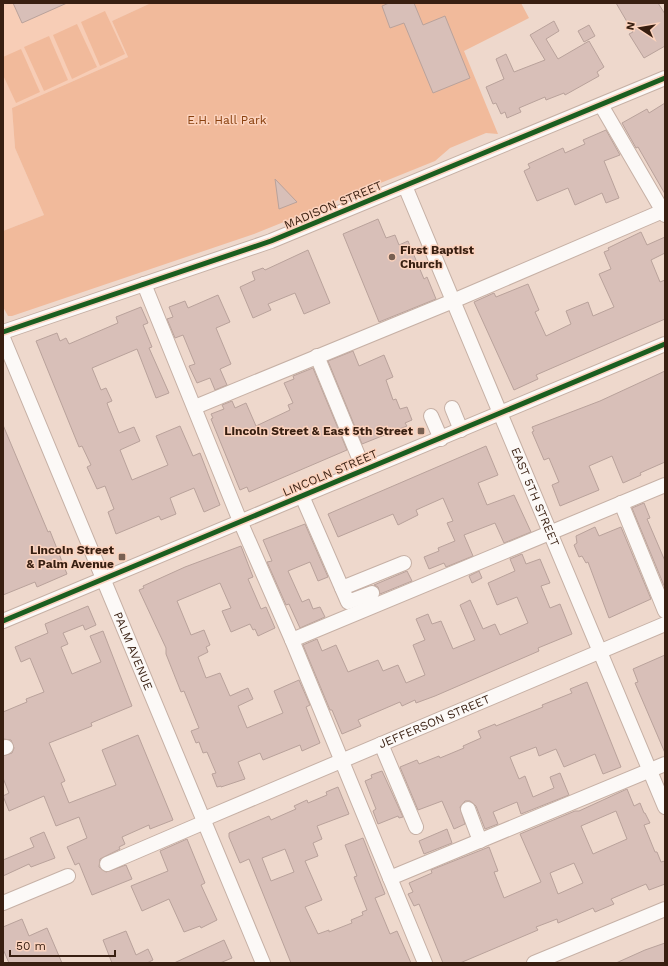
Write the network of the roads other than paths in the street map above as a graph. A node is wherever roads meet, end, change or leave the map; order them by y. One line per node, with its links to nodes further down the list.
1 (665, 78): 2 (street, MADISON STREET)
2 (601, 104): 3 (street, MADISON STREET); 4 (street)
3 (405, 186): 5 (street, MADISON STREET); 6 (street, EAST 5TH STREET)
4 (664, 213): 6 (street)
5 (144, 284): 7 (street, MADISON STREET); 11 (street)
6 (453, 301): 10 (street); 13 (street, EAST 5TH STREET)
7 (3, 332)
8 (3, 338): 24 (street, PALM AVENUE)
9 (665, 344): 13 (street, LINCOLN STREET)
10 (317, 356): 11 (street); 17 (street)
11 (195, 407): 21 (street)
12 (452, 408): 15 (street)
13 (501, 414): 15 (street, LINCOLN STREET); 22 (street, EAST 5TH STREET)
14 (431, 416): 16 (street)
15 (461, 430): 16 (street, LINCOLN STREET)
16 (441, 438): 17 (street, LINCOLN STREET)
17 (364, 470): 19 (street, LINCOLN STREET)
18 (665, 485): 20 (street)
19 (302, 496): 21 (street, LINCOLN STREET); 25 (street)
20 (622, 503): 22 (street); 27 (street)
21 (240, 521): 24 (street, LINCOLN STREET); 30 (street)
22 (550, 532): 30 (street); 31 (street, EAST 5TH STREET)
23 (404, 563): 25 (street)
24 (102, 578): 28 (street, LINCOLN STREET); 38 (street, PALM AVENUE)
25 (342, 588): 26 (street)
26 (372, 593)
27 (665, 611)
28 (3, 621)
29 (665, 624): 31 (street, JEFFERSON STREET)
30 (292, 640): 33 (street)
31 (599, 651): 32 (street, JEFFERSON STREET); 35 (street, EAST 5TH STREET)
32 (381, 744): 33 (street, JEFFERSON STREET); 39 (street)
33 (342, 761): 38 (street, JEFFERSON STREET); 43 (street)
34 (665, 764): 35 (street)
35 (650, 770): 36 (street, EAST 5TH STREET); 40 (street)
36 (665, 807)
37 (468, 809): 40 (street)
38 (205, 820): 41 (street, JEFFERSON STREET); 46 (street, PALM AVENUE)
39 (416, 827)
40 (480, 841): 43 (street)
41 (107, 864)
42 (68, 876): 44 (street)
43 (390, 878): 47 (street)
44 (3, 903)
45 (665, 908): 48 (street)
46 (263, 963)
47 (424, 963)
48 (534, 963)

